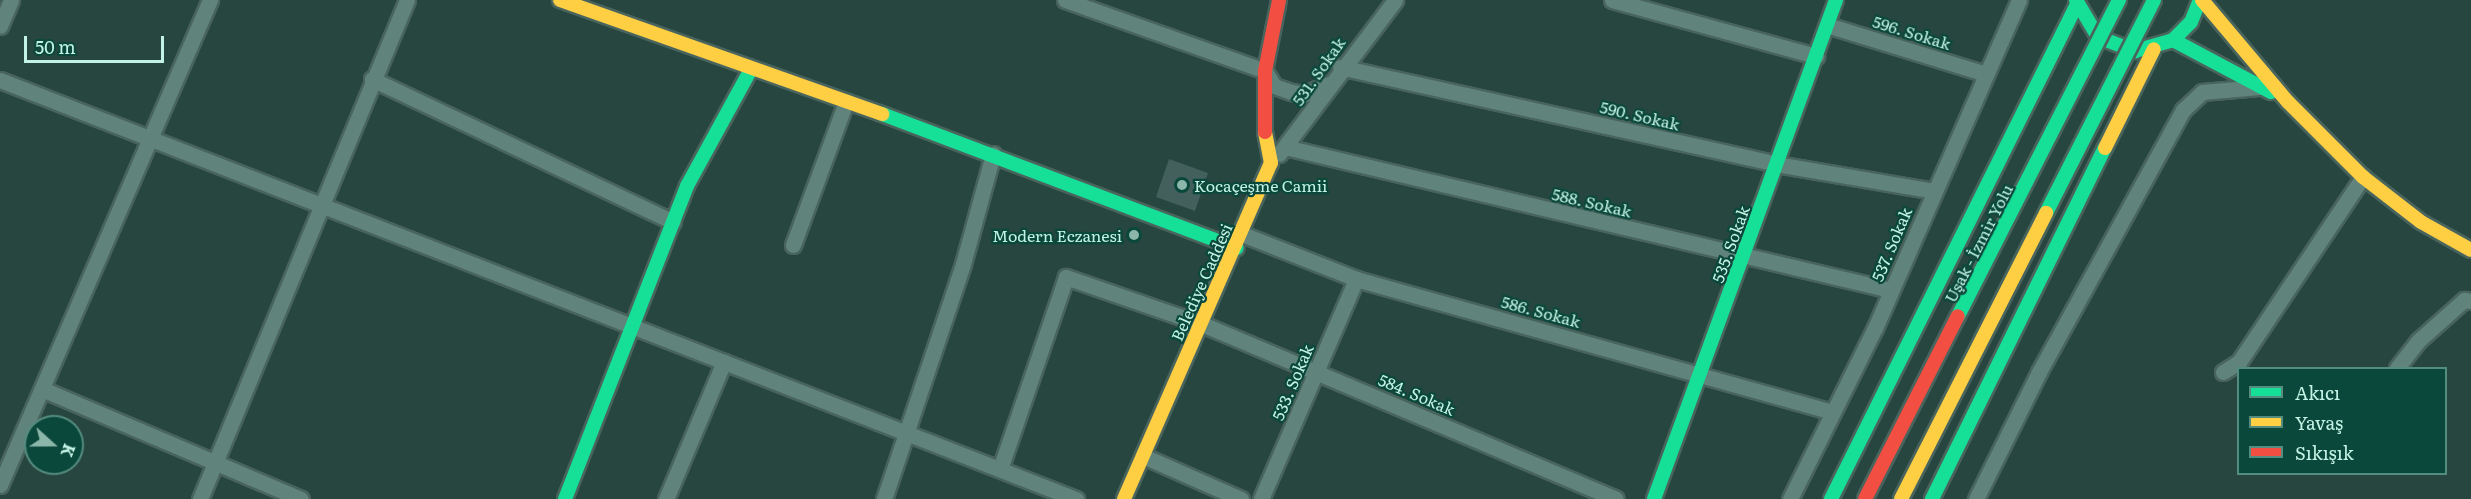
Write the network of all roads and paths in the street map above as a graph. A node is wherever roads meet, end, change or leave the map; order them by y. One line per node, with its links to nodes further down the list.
1 (11, 0): 16 (street)
2 (210, 0): 30 (street)
3 (407, 0): 24 (street)
4 (560, 0): 21 (main road)
5 (1065, 0): 22 (street)
6 (1279, 0): 22 (main road)
7 (1395, 0): 20 (street, 531. Sokak)
8 (1612, 0): 19 (street)
9 (1836, 0): 15 (main road, 535. Sokak)
10 (2019, 0): 23 (street, 537. Sokak)
11 (2119, 0): 75 (main road, Uşak - İzmir Yolu, bridge)
12 (2154, 0): 76 (main road, bridge)
13 (2201, 0): 17 (main road); 29 (main road)
14 (2076, 2): 18 (main road); 74 (main road)
15 (1827, 25): 19 (main road, 535. Sokak); 23 (street, 596. Sokak)
16 (0, 27)
17 (2173, 40): 18 (main road); 27 (main road)
18 (2154, 49): 77 (main road)
19 (1815, 56): 34 (main road, 535. Sokak)
20 (1340, 67): 26 (street, 531. Sokak); 34 (street, 590. Sokak)
21 (751, 69): 28 (main road); 38 (main road)
22 (1265, 71): 26 (street); 33 (main road)
23 (1986, 74): 36 (street, 537. Sokak)
24 (372, 79): 37 (street); 38 (street)
25 (0, 80): 30 (street)
26 (1328, 84): 31 (street, 531. Sokak)
27 (2262, 87): 29 (main road); 78 (street)
28 (846, 102): 32 (main road); 40 (street)
29 (2288, 102): 35 (main road)
30 (151, 140): 37 (street); 55 (street)
31 (1284, 147): 33 (street, 531. Sokak); 42 (street, 588. Sokak)
32 (993, 154): 39 (main road); 57 (street)
33 (1271, 163): 39 (main road, Belediye Caddesi)
34 (1776, 164): 36 (street, 590. Sokak); 42 (main road, 535. Sokak)
35 (2363, 177): 41 (main road); 49 (street)
36 (1934, 191): 44 (street, 537. Sokak)
37 (319, 206): 47 (street); 59 (street)
38 (673, 222): 47 (main road)
39 (1239, 241): 43 (street, 586. Sokak); 46 (main road, Belediye Caddesi)
40 (793, 245)
41 (2471, 250)
42 (1743, 256): 44 (street, 588. Sokak); 54 (main road, 535. Sokak)
43 (1356, 279): 52 (street, 533. Sokak); 54 (street, 586. Sokak)
44 (1891, 290): 56 (street, 537. Sokak)
45 (2471, 301): 50 (street)
46 (1203, 324): 52 (street, 584. Sokak); 58 (main road, Belediye Caddesi); 60 (street, 584. Sokak)
47 (632, 327): 48 (street); 65 (main road)
48 (724, 362): 57 (street); 62 (street)
49 (2245, 365)
50 (2398, 367)
51 (2237, 368): 53 (street)
52 (1316, 371): 70 (street, 533. Sokak); 71 (street, 584. Sokak)
53 (2223, 372)
54 (1701, 373): 56 (street, 586. Sokak); 72 (main road, 535. Sokak)
55 (42, 389): 59 (street); 61 (street)
56 (1833, 412): 73 (street, 537. Sokak)
57 (906, 433): 60 (street); 66 (street)
58 (1143, 456): 68 (main road, Belediye Caddesi); 69 (street)
59 (214, 462): 63 (street); 64 (street)
60 (1000, 470): 67 (street)
61 (0, 485)
62 (670, 498)
63 (200, 499)
64 (301, 499)
65 (566, 499)
66 (884, 499)
67 (1076, 499)
68 (1124, 499)
69 (1241, 499)
70 (1261, 499)
71 (1616, 499)
72 (1654, 499)
73 (1790, 499)
74 (1831, 499)
75 (1865, 499)
76 (1901, 499)
77 (1932, 499)
78 (1976, 499)

